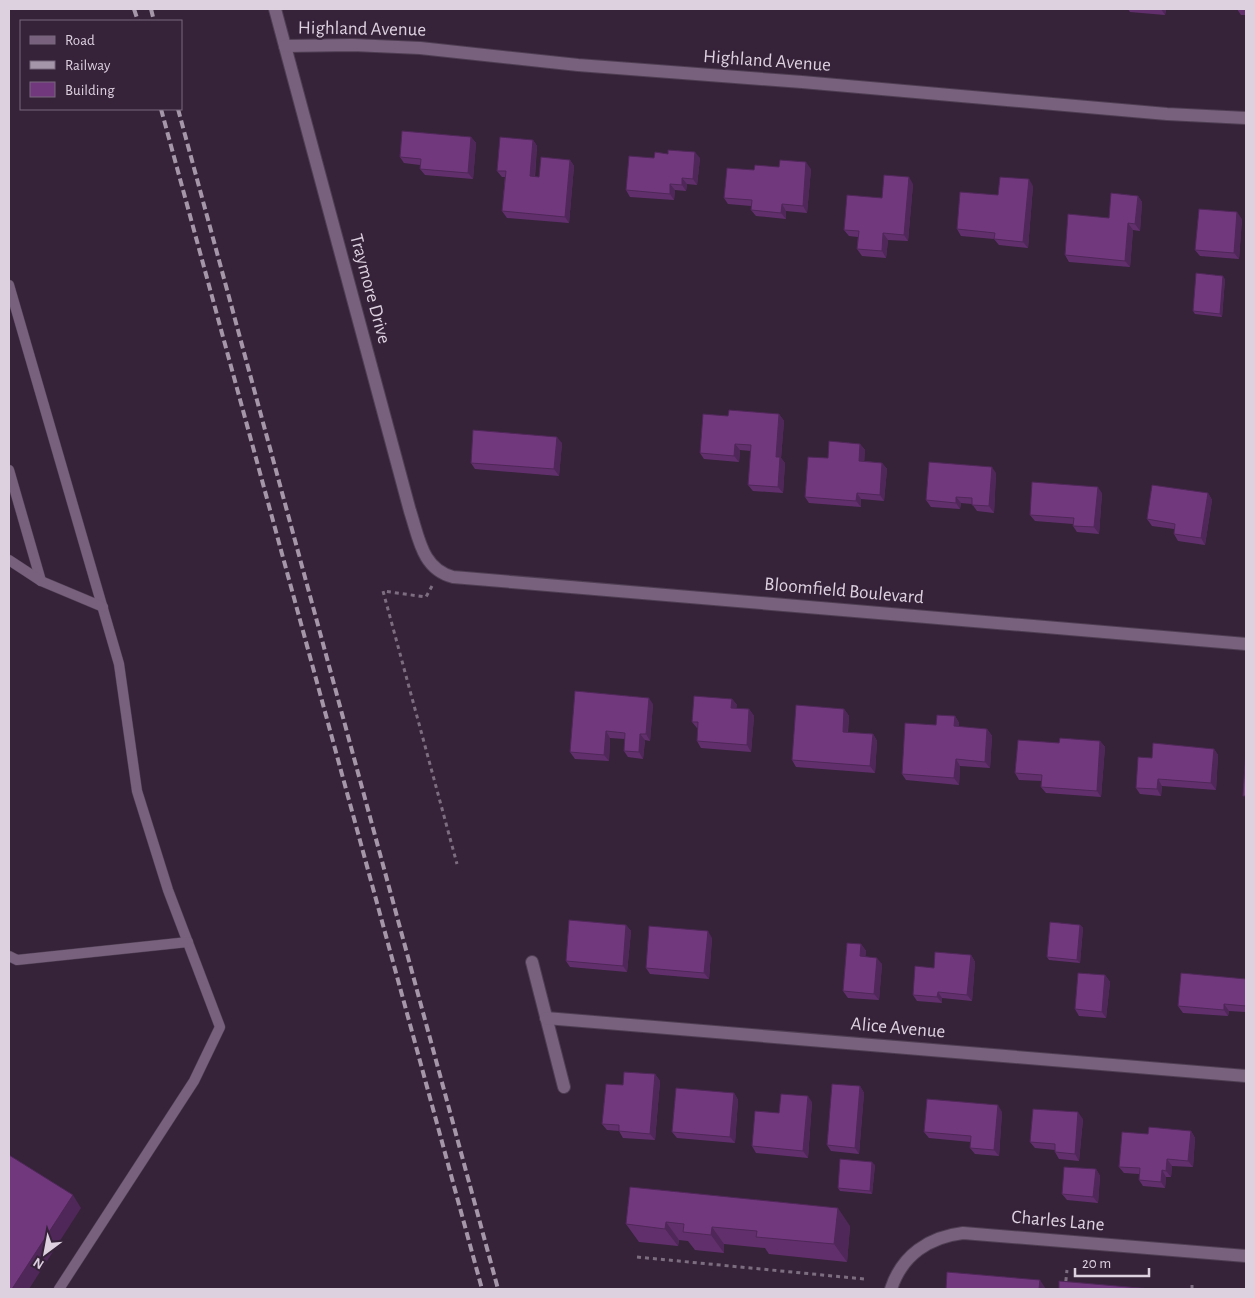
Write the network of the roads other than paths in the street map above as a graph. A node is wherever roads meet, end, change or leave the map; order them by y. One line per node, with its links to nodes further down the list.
1 (275, 9): 2 (street, Traymore Drive)
2 (285, 46): 3 (street, Highland Avenue); 7 (street, Traymore Drive)
3 (1246, 118)
4 (9, 285): 9 (lane)
5 (9, 470): 8 (lane)
6 (10, 565): 8 (lane)
7 (440, 573): 10 (street, Bloomfield Boulevard)
8 (40, 582): 9 (lane)
9 (103, 607): 11 (lane)
10 (1246, 644)
11 (188, 942): 12 (lane); 18 (lane)
12 (9, 956)
13 (532, 962): 14 (street)
14 (546, 1018): 15 (street, Alice Avenue); 16 (street)
15 (1246, 1076)
16 (564, 1087)
17 (1246, 1256): 19 (street, Charles Lane)
18 (58, 1289)
19 (891, 1289)

